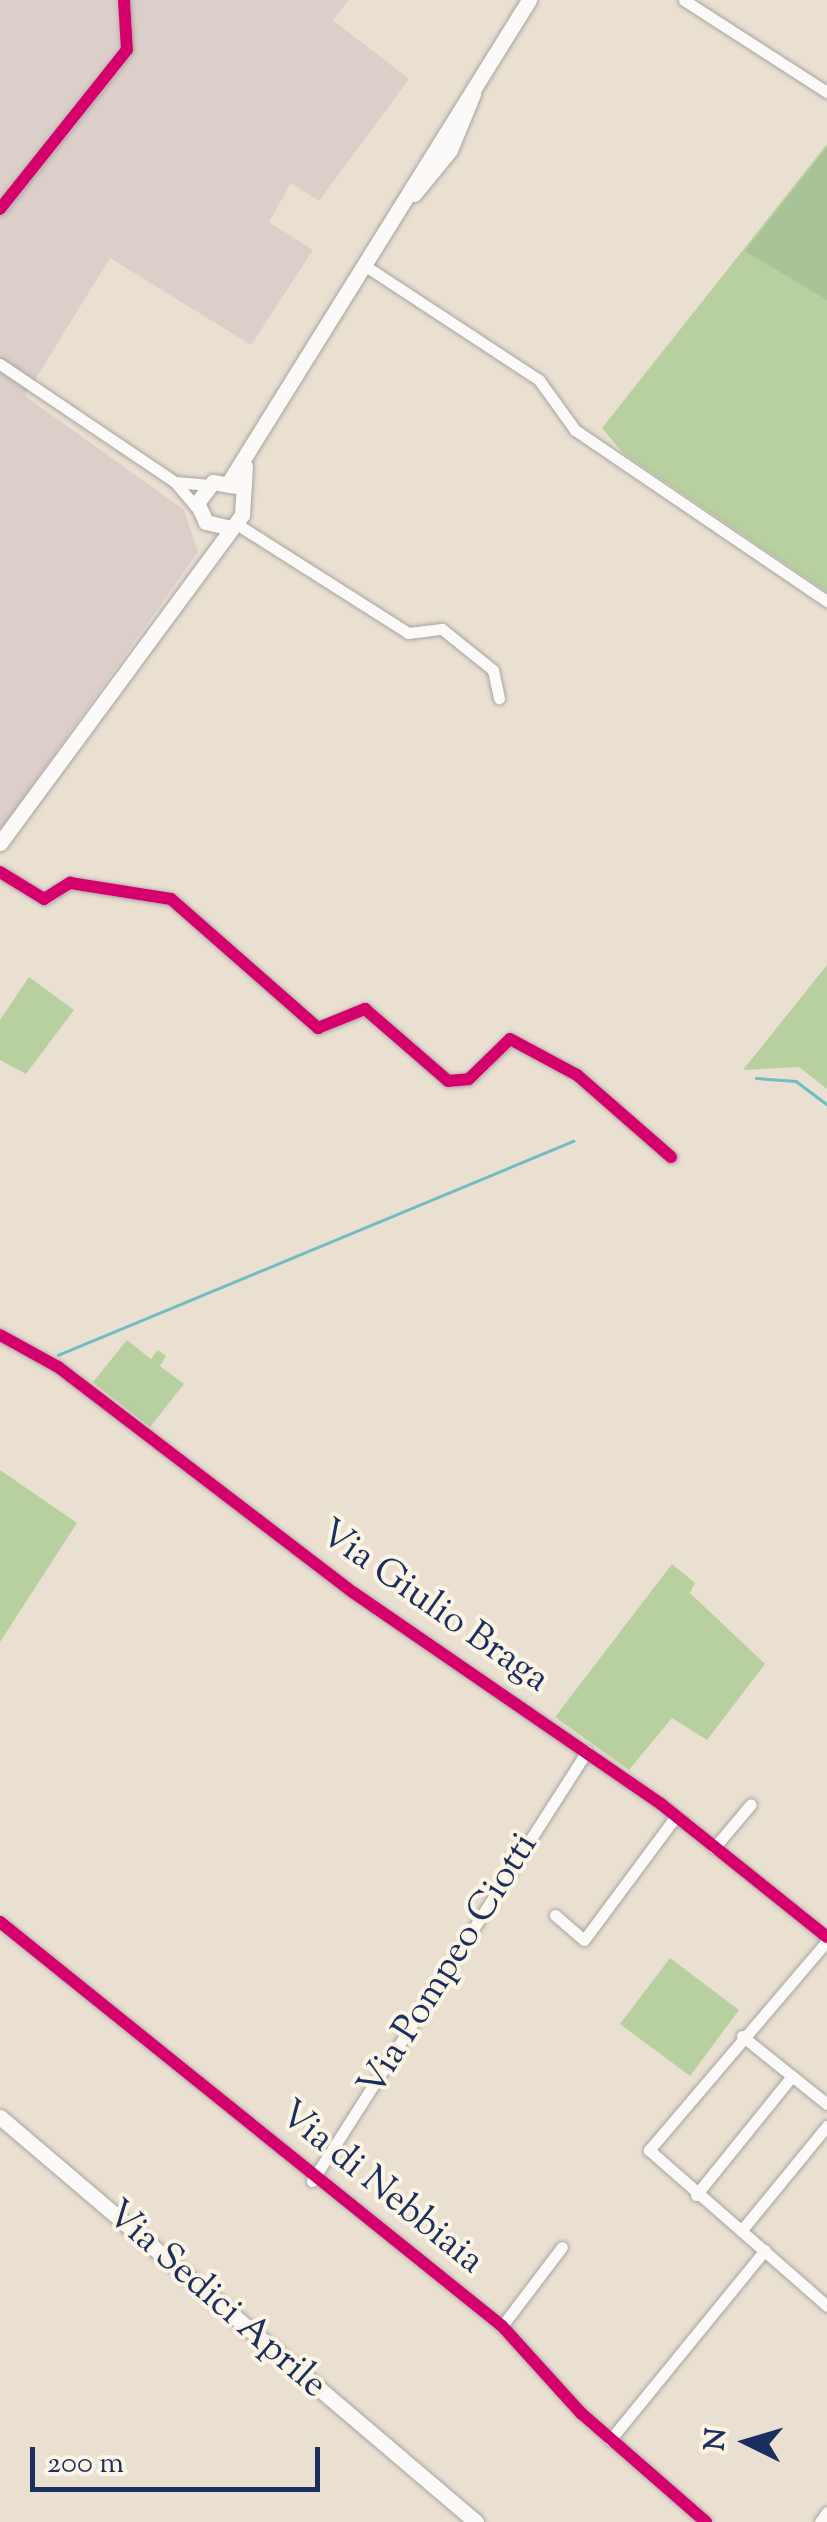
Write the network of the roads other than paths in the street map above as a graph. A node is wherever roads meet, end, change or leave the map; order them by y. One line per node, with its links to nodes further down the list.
1 (124, 0): 5 (street)
2 (529, 0): 6 (street)
3 (684, 0): 4 (street)
4 (827, 92)
5 (0, 208)
6 (364, 265): 10 (street); 13 (street)
7 (0, 364): 8 (street)
8 (174, 482): 9 (street); 11 (street)
9 (207, 484): 10 (street); 11 (street)
10 (235, 487): 12 (street)
11 (198, 508): 12 (street)
12 (224, 525): 14 (street); 15 (street)
13 (827, 602)
14 (499, 698)
15 (0, 843)
16 (0, 872): 17 (street)
17 (670, 1158)
18 (0, 1334): 19 (street, Via Giulio Braga)
19 (586, 1751): 21 (street, Via Giulio Braga); 31 (street, Via Pompeo Ciotti)
20 (750, 1804): 22 (street)
21 (676, 1816): 22 (street, Via Giulio Braga); 23 (street)
22 (714, 1848): 25 (street, Via Giulio Braga)
23 (555, 1916)
24 (0, 1922): 31 (street, Via di Nebbiaia)
25 (827, 1939): 26 (street)
26 (742, 2036): 27 (street); 32 (street)
27 (792, 2076): 28 (street); 32 (street)
28 (827, 2104)
29 (0, 2117): 40 (street, Via Sedici Aprile)
30 (827, 2126): 33 (street)
31 (312, 2181): 37 (street, Via di Nebbiaia)
32 (696, 2195): 33 (street)
33 (741, 2232): 35 (street)
34 (562, 2247): 37 (street)
35 (765, 2250): 36 (street); 38 (street)
36 (827, 2306)
37 (502, 2326): 38 (street, Via di Nebbiaia)
38 (610, 2440): 41 (street, Via di Nebbiaia)
39 (827, 2512): 42 (street)
40 (476, 2522)
41 (706, 2522)
42 (820, 2522)

